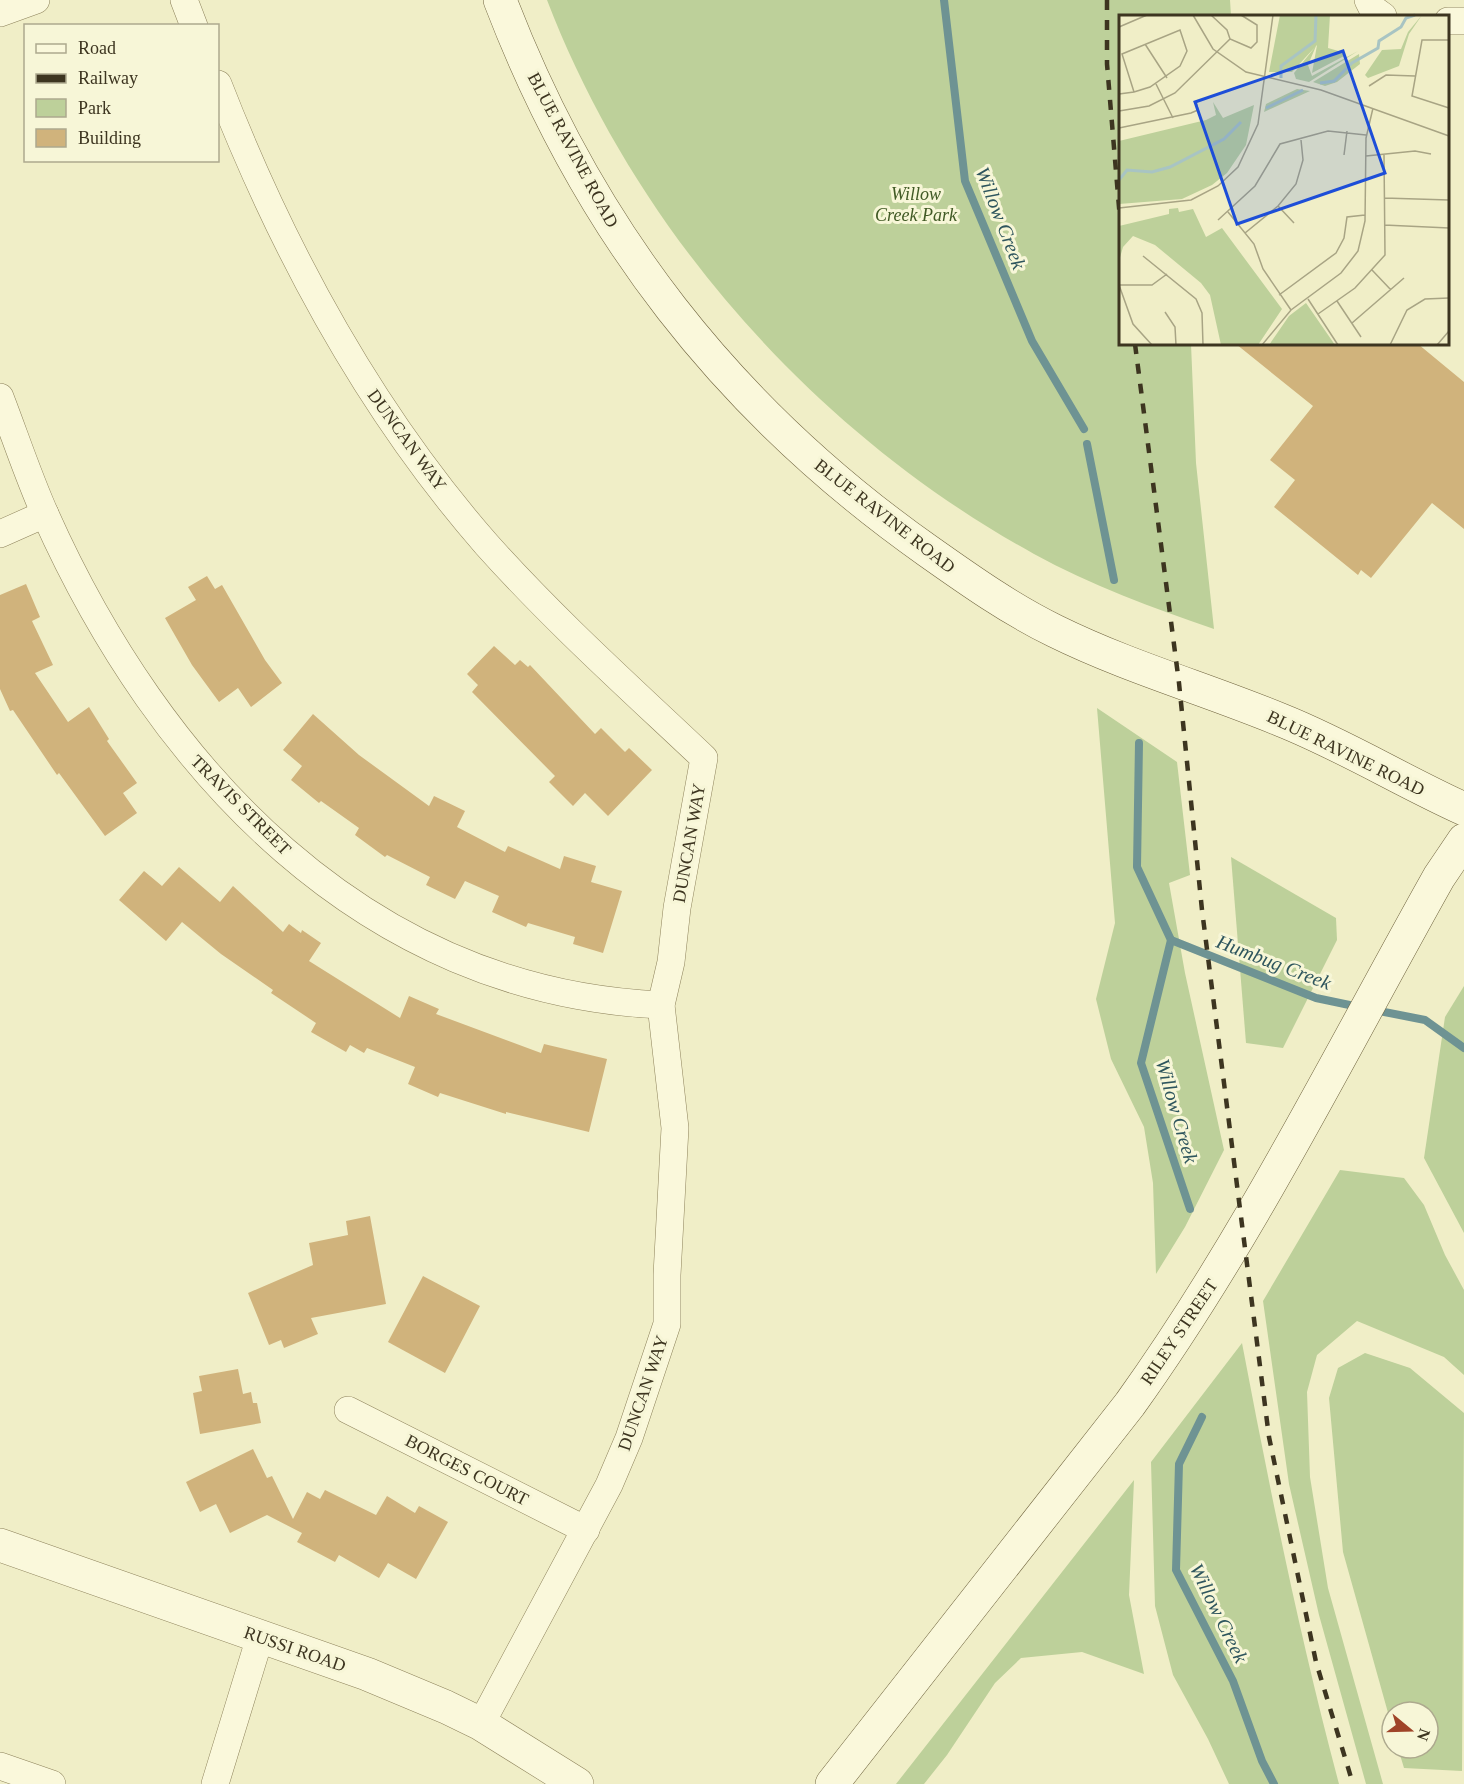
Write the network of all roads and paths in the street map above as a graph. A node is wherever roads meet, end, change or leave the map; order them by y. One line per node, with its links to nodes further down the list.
1 (36, 0): 5 (street)
2 (184, 0): 7 (street)
3 (500, 0): 12 (main road, BLUE RAVINE ROAD)
4 (1368, 0): 6 (street)
5 (0, 13)
6 (1382, 15)
7 (193, 24)
8 (219, 87): 14 (street, DUNCAN WAY)
9 (0, 398): 10 (street, TRAVIS STREET)
10 (45, 514): 11 (street); 14 (street, TRAVIS STREET)
11 (0, 534)
12 (1464, 809)
13 (1464, 840): 24 (main road, RILEY STREET)
14 (661, 1005): 16 (street, DUNCAN WAY)
15 (348, 1410): 16 (street, BORGES COURT)
16 (586, 1530): 19 (street, DUNCAN WAY)
17 (0, 1545): 18 (main road, RUSSI ROAD)
18 (260, 1637): 19 (main road, RUSSI ROAD); 22 (street)
19 (481, 1724): 23 (main road, RUSSI ROAD)
20 (0, 1766): 21 (street)
21 (52, 1784)
22 (215, 1784)
23 (577, 1784)
24 (832, 1784)

